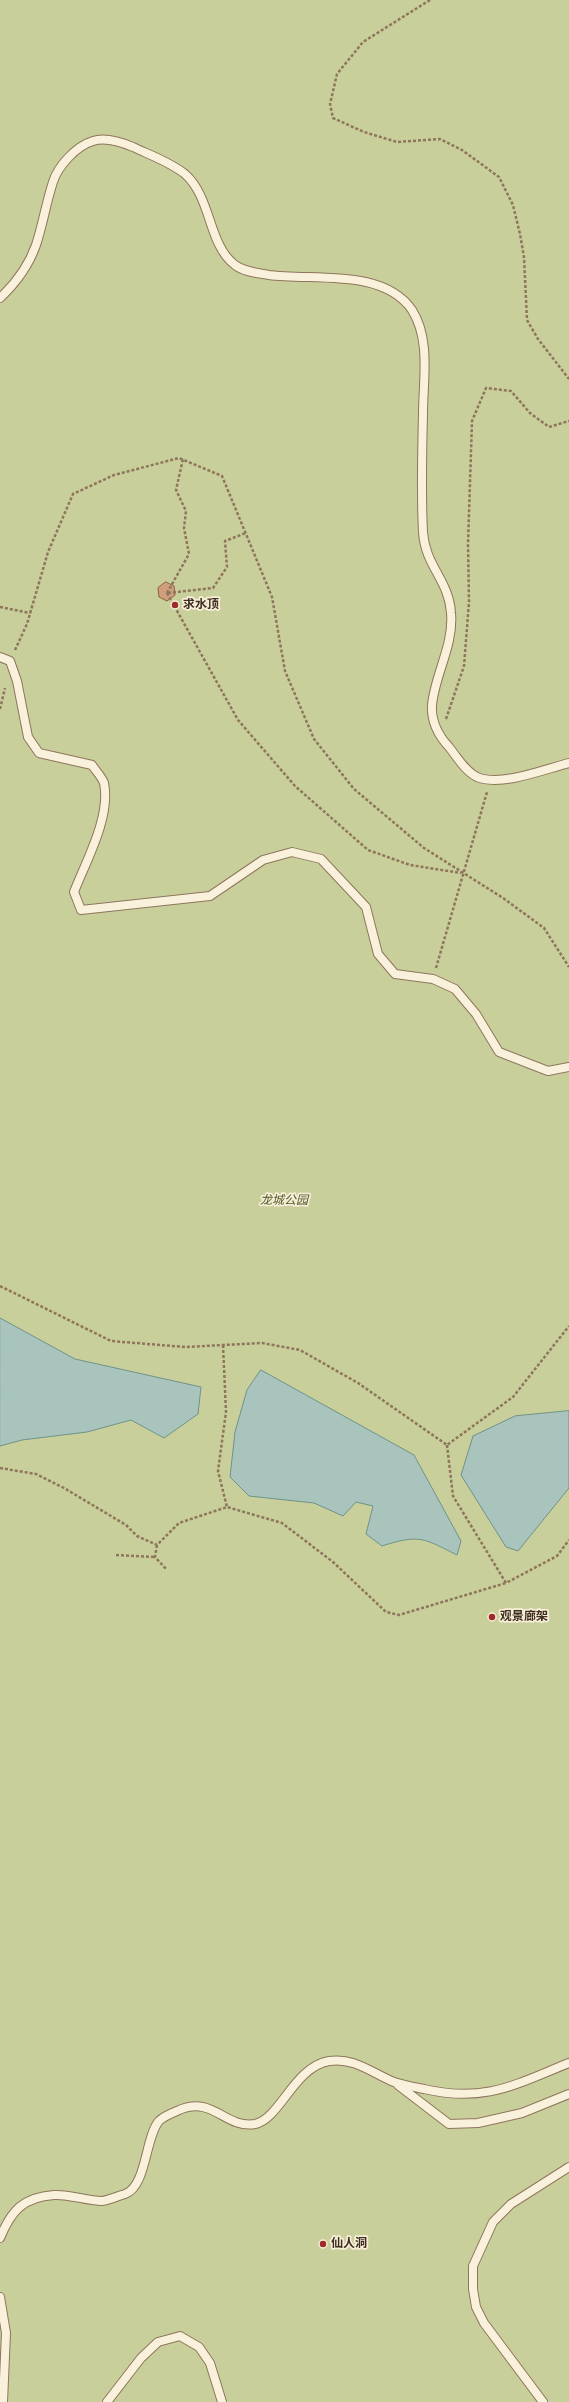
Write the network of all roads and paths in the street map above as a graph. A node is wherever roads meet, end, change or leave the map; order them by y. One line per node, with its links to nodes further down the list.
1 (430, 0): 3 (path)
2 (0, 298): 13 (lane)
3 (569, 379)
4 (569, 421): 13 (path)
5 (183, 459): 6 (path); 7 (path); 9 (path)
6 (246, 533): 7 (path); 16 (path)
7 (167, 593): 16 (path)
8 (0, 607): 9 (path)
9 (30, 614): 11 (path)
10 (0, 657): 11 (lane)
11 (10, 661): 12 (path); 18 (lane)
12 (0, 709)
13 (440, 737): 15 (lane)
14 (569, 763): 15 (lane)
15 (490, 780): 16 (path)
16 (463, 874): 17 (path); 18 (path)
17 (569, 967)
18 (433, 979): 19 (lane)
19 (569, 1067)
20 (0, 1286): 22 (path)
21 (569, 1326): 23 (path)
22 (223, 1345): 23 (path); 25 (path)
23 (447, 1445): 31 (path)
24 (0, 1468): 27 (path)
25 (227, 1507): 27 (path); 31 (path)
26 (569, 1540): 31 (path)
27 (157, 1545): 29 (path)
28 (116, 1555): 29 (path)
29 (155, 1557): 30 (path)
30 (167, 1570)
31 (506, 1583)
32 (569, 2063): 33 (lane)
33 (394, 2082): 34 (lane); 36 (lane)
34 (569, 2094)
35 (569, 2167): 41 (lane)
36 (0, 2238)
37 (0, 2297): 38 (lane)
38 (3, 2402)
39 (107, 2402): 40 (lane)
40 (222, 2402)
41 (543, 2402)

